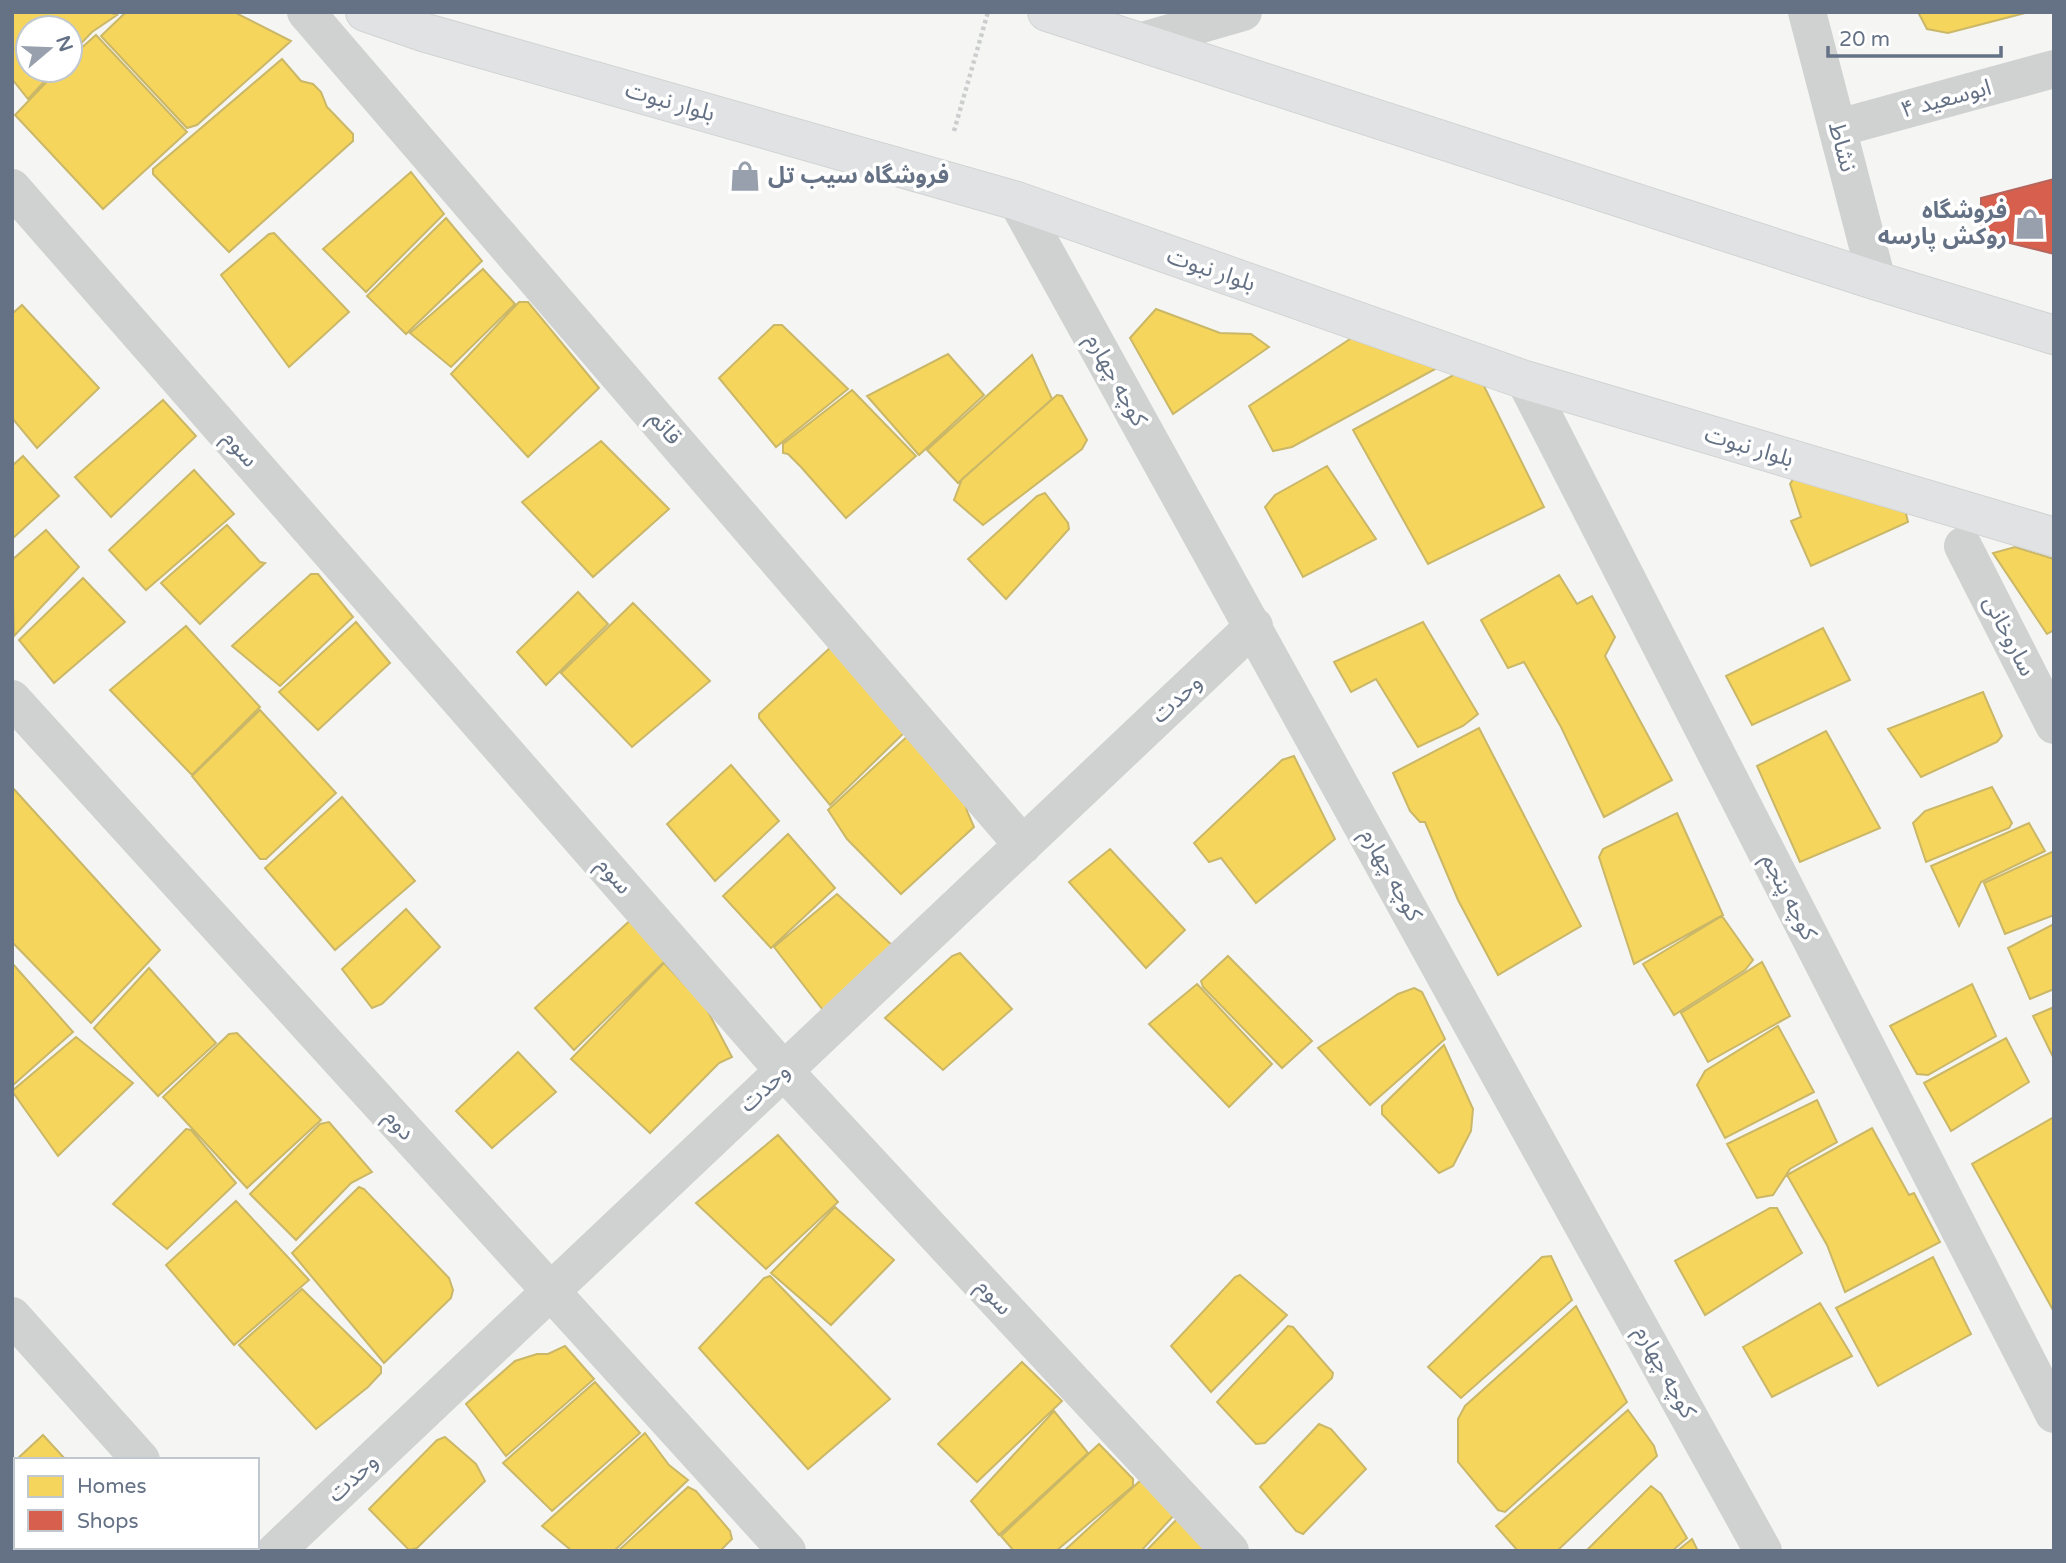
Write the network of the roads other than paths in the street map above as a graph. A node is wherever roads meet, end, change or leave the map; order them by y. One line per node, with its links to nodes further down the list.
1 (306, 12): 20 (street, قائم)
2 (365, 12): 6 (main road, بلوار نبوت)
3 (1047, 12): 7 (main road)
4 (1243, 12): 7 (street)
5 (1807, 12): 9 (street, نشاط)
6 (418, 23): 11 (main road, بلوار نبوت)
7 (1139, 42): 12 (main road)
8 (2054, 69): 9 (street, ابوسعید ۴)
9 (1838, 128): 12 (street, نشاط)
10 (12, 188): 21 (street, سوم)
11 (1017, 201): 14 (main road, بلوار نبوت); 17 (street, کوچه چهارم)
12 (1877, 281): 13 (main road)
13 (2054, 335)
14 (1525, 380): 15 (main road, بلوار نبوت); 24 (street, کوچه پنجم)
15 (2054, 537)
16 (1963, 546): 19 (street, ساروخانی)
17 (1254, 626): 20 (street, وحدت); 29 (street, کوچه چهارم)
18 (12, 699): 22 (street, دوم)
19 (2054, 726)
20 (1023, 845): 21 (street, وحدت)
21 (784, 1070): 22 (street, وحدت); 28 (street, سوم)
22 (551, 1291): 26 (street, وحدت); 27 (street, دوم)
23 (12, 1316): 25 (street)
24 (2054, 1414)
25 (139, 1458)
26 (276, 1551)
27 (786, 1551)
28 (1230, 1551)
29 (1763, 1551)

